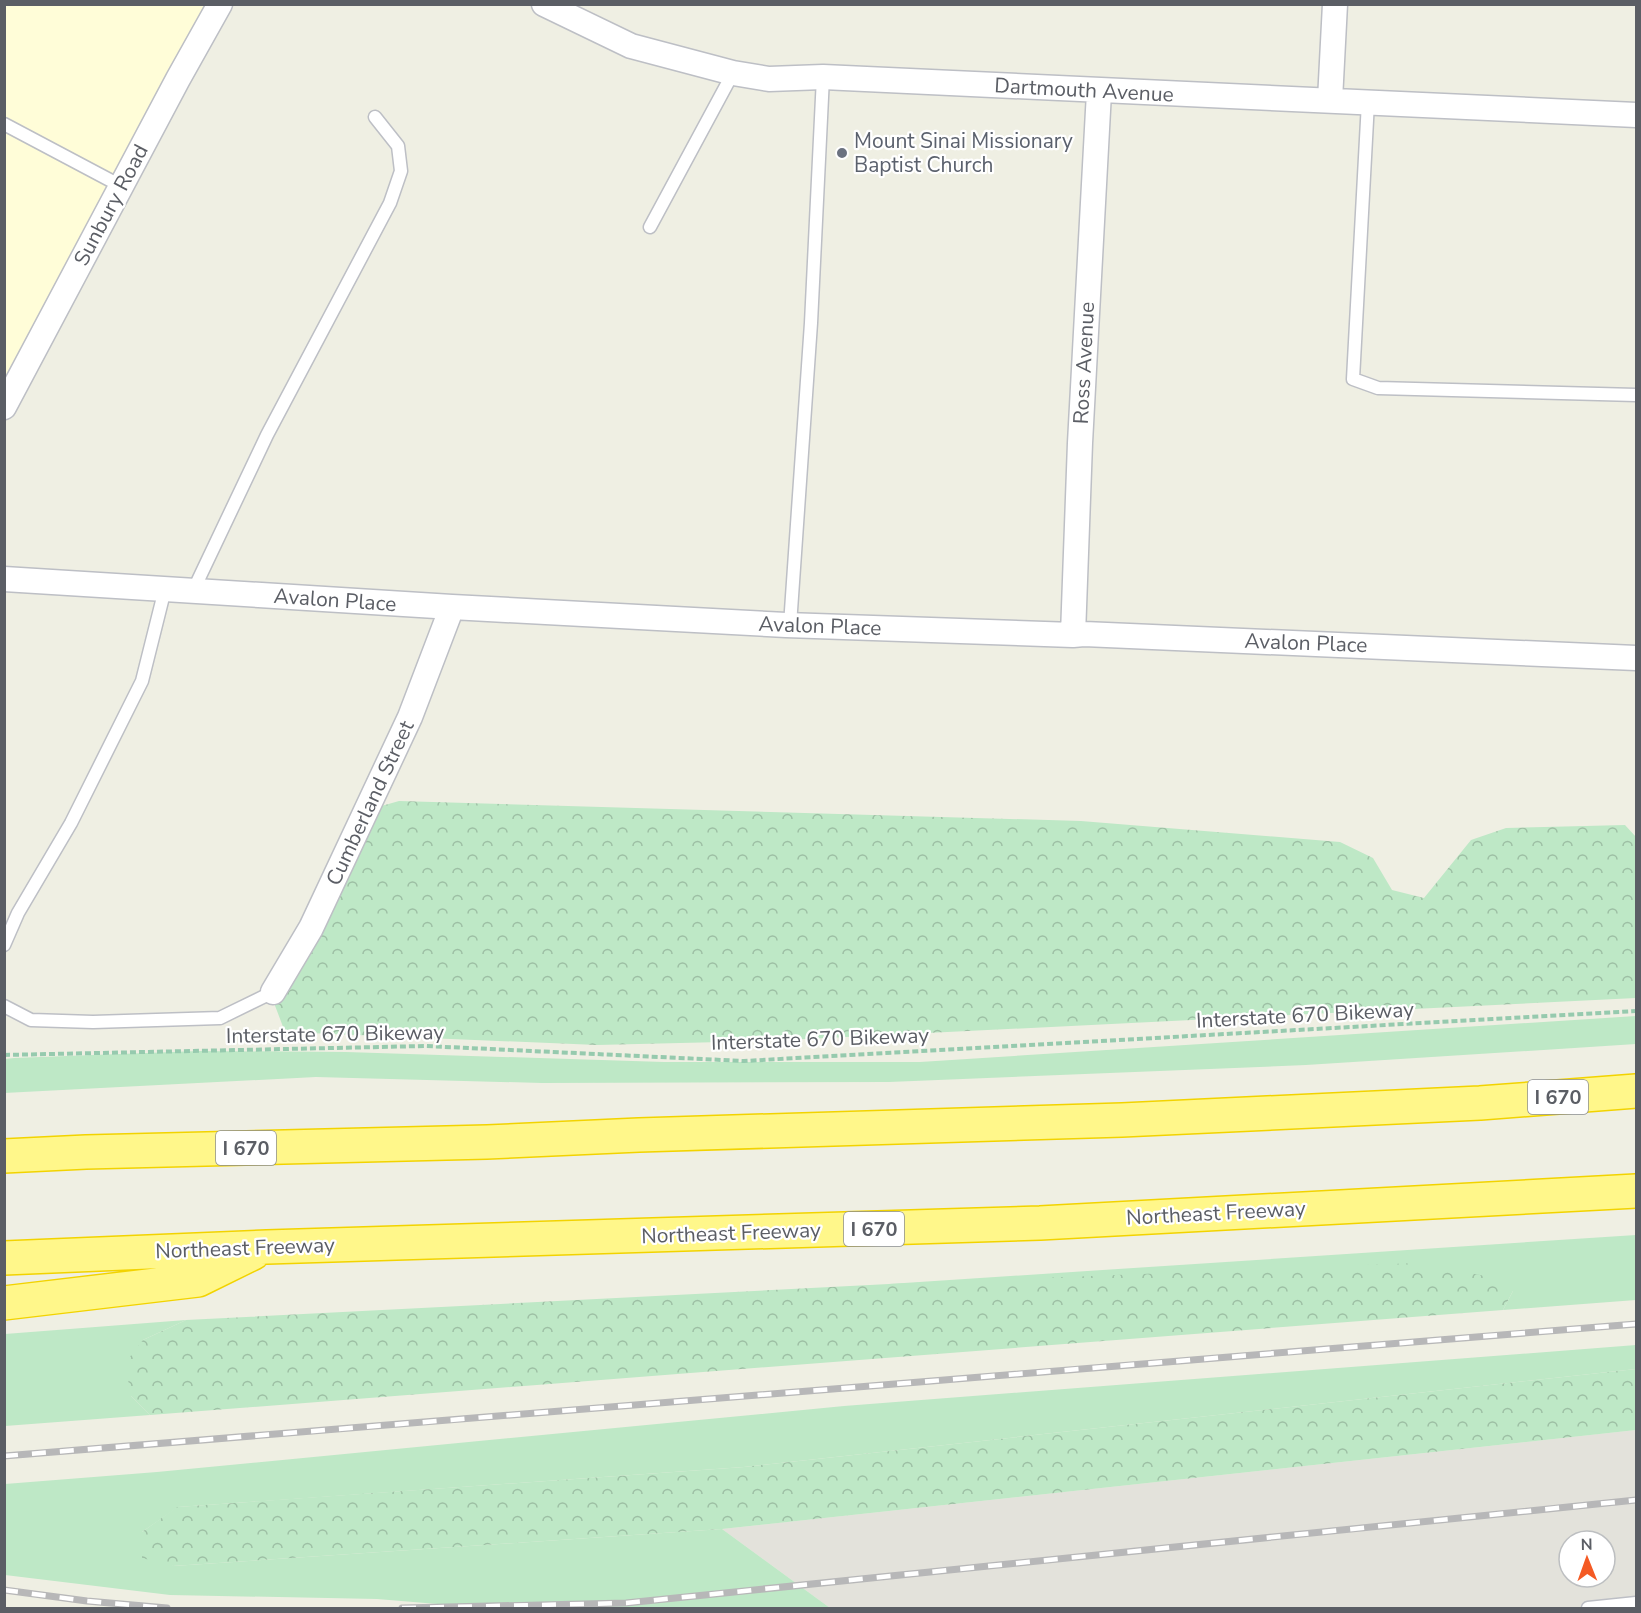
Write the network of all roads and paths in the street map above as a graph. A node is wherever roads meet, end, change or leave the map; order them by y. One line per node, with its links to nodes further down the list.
1 (220, 4): 12 (street, Sunbury Road)
2 (544, 4): 4 (street, Dartmouth Avenue)
3 (1335, 4): 7 (street)
4 (733, 73): 5 (street, Dartmouth Avenue); 13 (lane)
5 (823, 78): 6 (street, Dartmouth Avenue); 20 (lane)
6 (1099, 92): 7 (street, Dartmouth Avenue); 21 (street, Ross Avenue)
7 (1330, 100): 8 (street, Dartmouth Avenue)
8 (1368, 102): 9 (street, Dartmouth Avenue); 14 (lane)
9 (1636, 115)
10 (375, 117): 18 (lane)
11 (6, 130): 12 (lane)
12 (121, 186): 15 (street, Sunbury Road)
13 (650, 227)
14 (1636, 395)
15 (4, 408)
16 (4, 579): 17 (street, Avalon Place)
17 (165, 589): 18 (street, Avalon Place); 23 (lane)
18 (192, 591): 19 (street, Avalon Place)
19 (452, 608): 20 (street, Avalon Place); 24 (street, Cumberland Street)
20 (790, 625): 21 (street, Avalon Place)
21 (1073, 635): 22 (street, Avalon Place)
22 (1636, 658)
23 (4, 945)
24 (273, 992): 25 (lane)
25 (4, 1006)
26 (1636, 1011): 27 (path, Interstate 670 Bikeway)
27 (4, 1055)
28 (1636, 1091): 30 (highway, I 670)
29 (4, 1136): 30 (highway)
30 (487, 1142): 31 (highway, I 670)
31 (4, 1156)
32 (1636, 1191): 33 (highway, Northeast Freeway / I 670)
33 (267, 1247): 34 (highway, Northeast Freeway / I 670); 35 (highway)
34 (4, 1258)
35 (4, 1303)
36 (1636, 1603): 37 (lane)
37 (1588, 1608)

